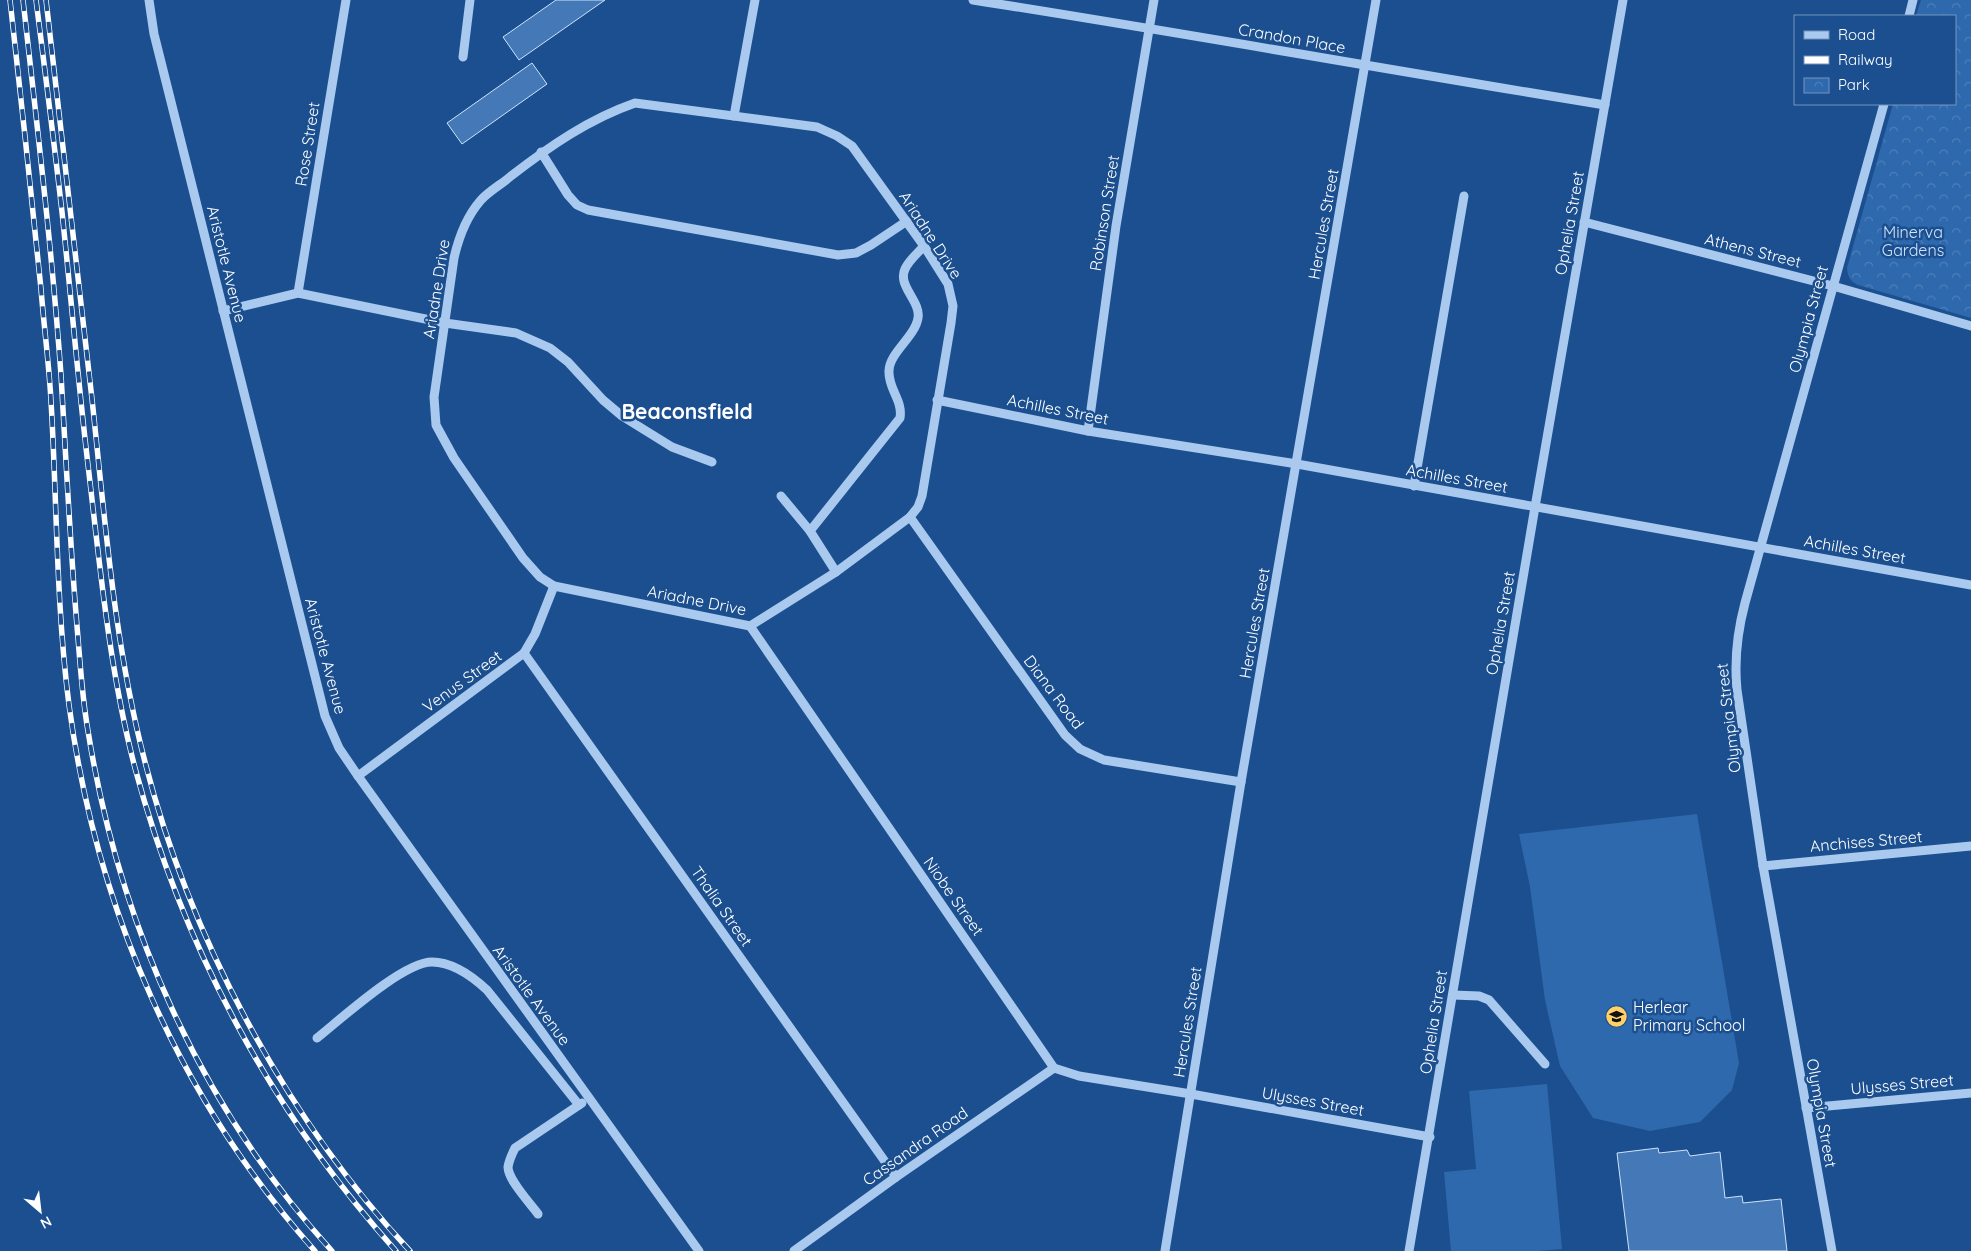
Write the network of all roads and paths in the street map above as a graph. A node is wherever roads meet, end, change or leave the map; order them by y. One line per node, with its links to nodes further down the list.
1 (149, 0): 24 (street, Aristotle Avenue)
2 (346, 0): 23 (street, Rose Street)
3 (470, 0): 12 (street)
4 (756, 0): 16 (street)
5 (973, 0): 11 (street, Crandon Place)
6 (1154, 0): 11 (street, Robinson Street)
7 (1376, 0): 13 (street, Hercules Street)
8 (1624, 0): 14 (street, Ophelia Street)
9 (1914, 0): 10 (street)
10 (1909, 15)
11 (1149, 28): 13 (street, Crandon Place); 28 (street, Robinson Street)
12 (463, 57)
13 (1365, 66): 14 (street, Crandon Place); 30 (street, Hercules Street)
14 (1605, 105): 20 (street, Ophelia Street)
15 (1884, 105): 22 (street, Olympia Street)
16 (734, 116): 17 (street, Ariadne Drive); 19 (street, Ariadne Drive)
17 (541, 152): 19 (street); 25 (street, Ariadne Drive)
18 (1464, 196): 31 (street)
19 (907, 221): 21 (street, Ariadne Drive)
20 (1584, 222): 22 (street, Athens Street); 33 (street, Ophelia Street)
21 (924, 246): 27 (street, Ariadne Drive); 35 (street)
22 (1833, 286): 26 (street, Athens Street); 36 (street, Olympia Street)
23 (298, 294): 24 (street); 25 (street)
24 (223, 311): 42 (street, Aristotle Avenue)
25 (445, 323): 29 (street); 39 (street, Ariadne Drive)
26 (1971, 326)
27 (937, 400): 28 (street, Achilles Street); 34 (street, Ariadne Drive)
28 (1088, 431): 30 (street, Achilles Street)
29 (712, 462)
30 (1297, 464): 31 (street, Achilles Street); 43 (street, Hercules Street)
31 (1414, 486): 33 (street, Achilles Street)
32 (781, 496): 35 (street)
33 (1535, 507): 36 (street, Achilles Street); 46 (street, Ophelia Street)
34 (910, 517): 37 (street, Ariadne Drive); 43 (street, Diana Road)
35 (810, 531): 37 (street)
36 (1761, 547): 38 (street, Achilles Street); 45 (street, Olympia Street)
37 (836, 572): 40 (street, Ariadne Drive)
38 (1971, 585)
39 (554, 586): 40 (street, Ariadne Drive); 41 (street, Venus Street)
40 (750, 626): 49 (street, Niobe Street)
41 (524, 653): 42 (street, Venus Street); 56 (street, Thalia Street)
42 (358, 776): 52 (street, Aristotle Avenue)
43 (1241, 782): 51 (street, Hercules Street)
44 (1971, 846): 45 (street, Anchises Street)
45 (1763, 866): 54 (street, Olympia Street)
46 (1453, 995): 48 (street); 55 (street, Ophelia Street)
47 (317, 1038): 53 (street)
48 (1545, 1064)
49 (1054, 1068): 51 (street); 56 (street, Cassandra Road)
50 (1971, 1093): 54 (street, Ulysses Street)
51 (1191, 1094): 55 (street, Ulysses Street); 60 (street, Hercules Street)
52 (588, 1099): 53 (street); 58 (street, Aristotle Avenue)
53 (578, 1105): 57 (street)
54 (1806, 1108): 62 (street, Olympia Street)
55 (1430, 1137): 61 (street, Ophelia Street)
56 (896, 1177): 59 (street, Cassandra Road)
57 (538, 1214)
58 (699, 1251)
59 (794, 1251)
60 (1165, 1251)
61 (1409, 1251)
62 (1832, 1251)

